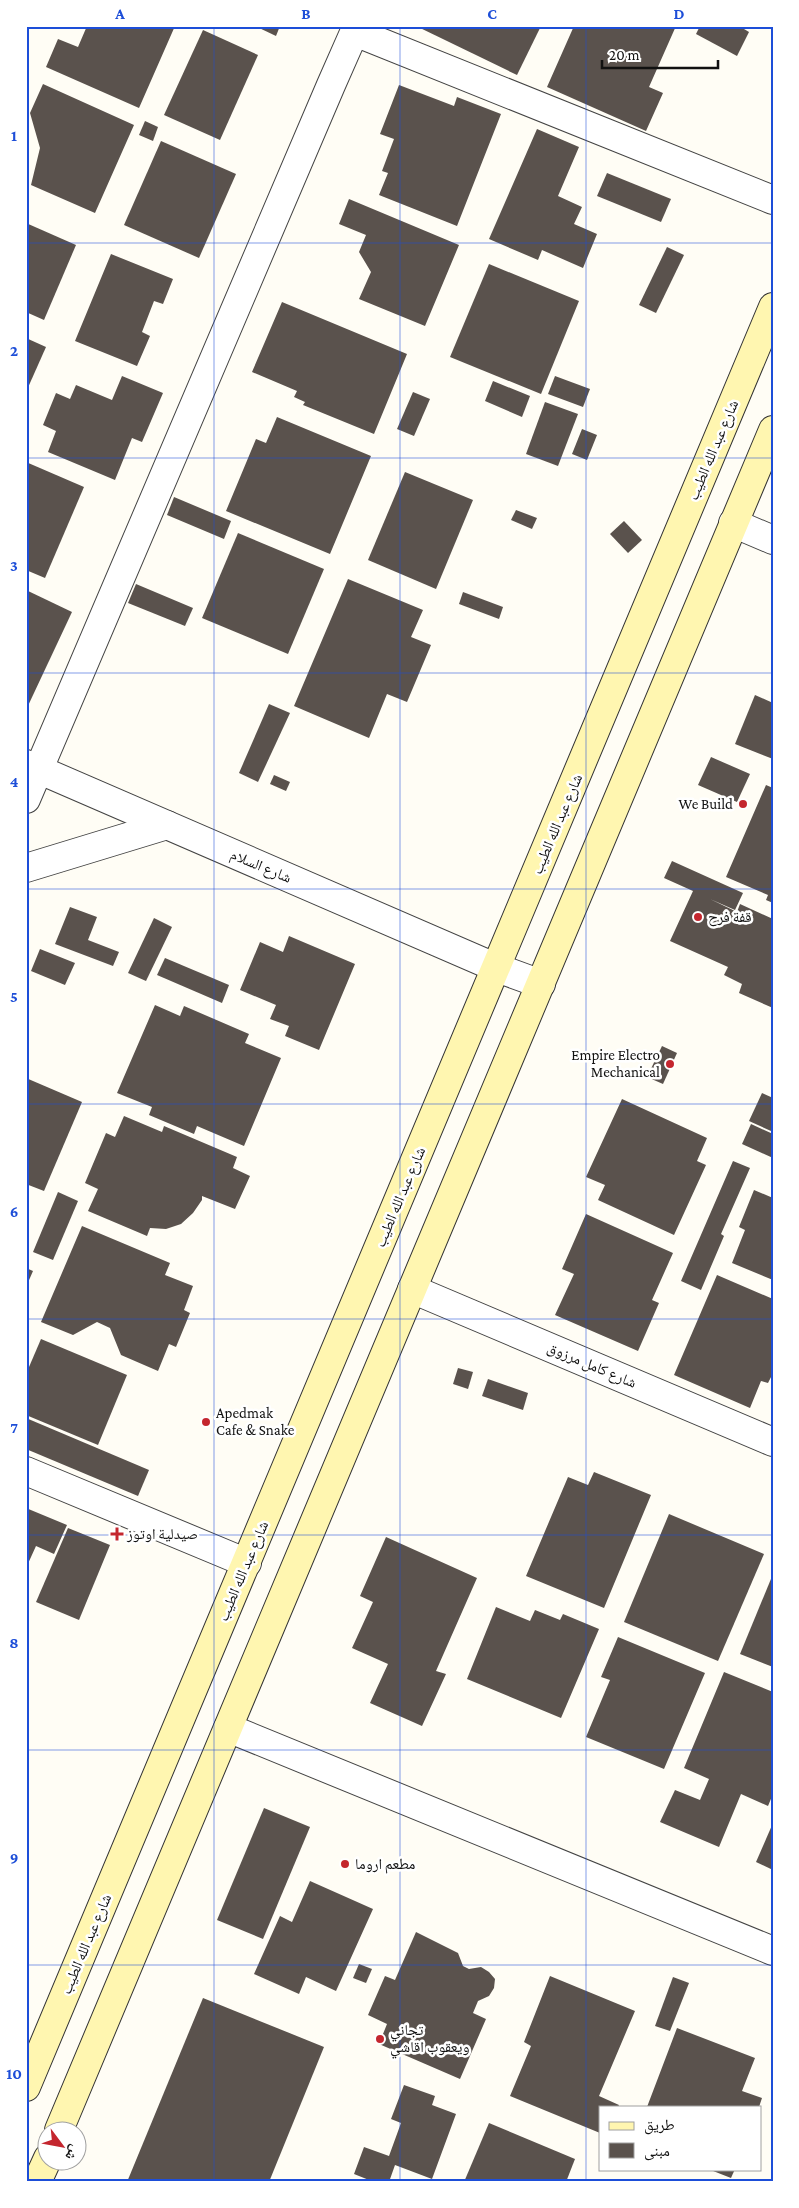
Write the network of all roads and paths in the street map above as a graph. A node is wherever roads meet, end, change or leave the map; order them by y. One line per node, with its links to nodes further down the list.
1 (356, 29): 2 (street); 7 (street)
2 (773, 200)
3 (773, 307): 11 (main road, شارع عبد الله الطيب)
4 (773, 430): 5 (main road)
5 (733, 523): 6 (street); 12 (main road)
6 (773, 540)
7 (33, 767): 8 (street); 9 (street, شارع السلام)
8 (26, 799)
9 (167, 825): 10 (street); 11 (street, شارع السلام)
10 (26, 868)
11 (497, 968): 12 (street, شارع السلام); 16 (main road, شارع عبد الله الطيب)
12 (541, 984): 13 (main road)
13 (412, 1289): 14 (street, شارع كامل مرزوق); 17 (main road)
14 (773, 1442)
15 (26, 1471): 16 (street)
16 (246, 1563): 19 (main road, شارع عبد الله الطيب)
17 (228, 1728): 18 (street); 20 (main road)
18 (773, 1951)
19 (26, 2087)
20 (63, 2120)
21 (43, 2170): 22 (main road)
22 (38, 2182)

